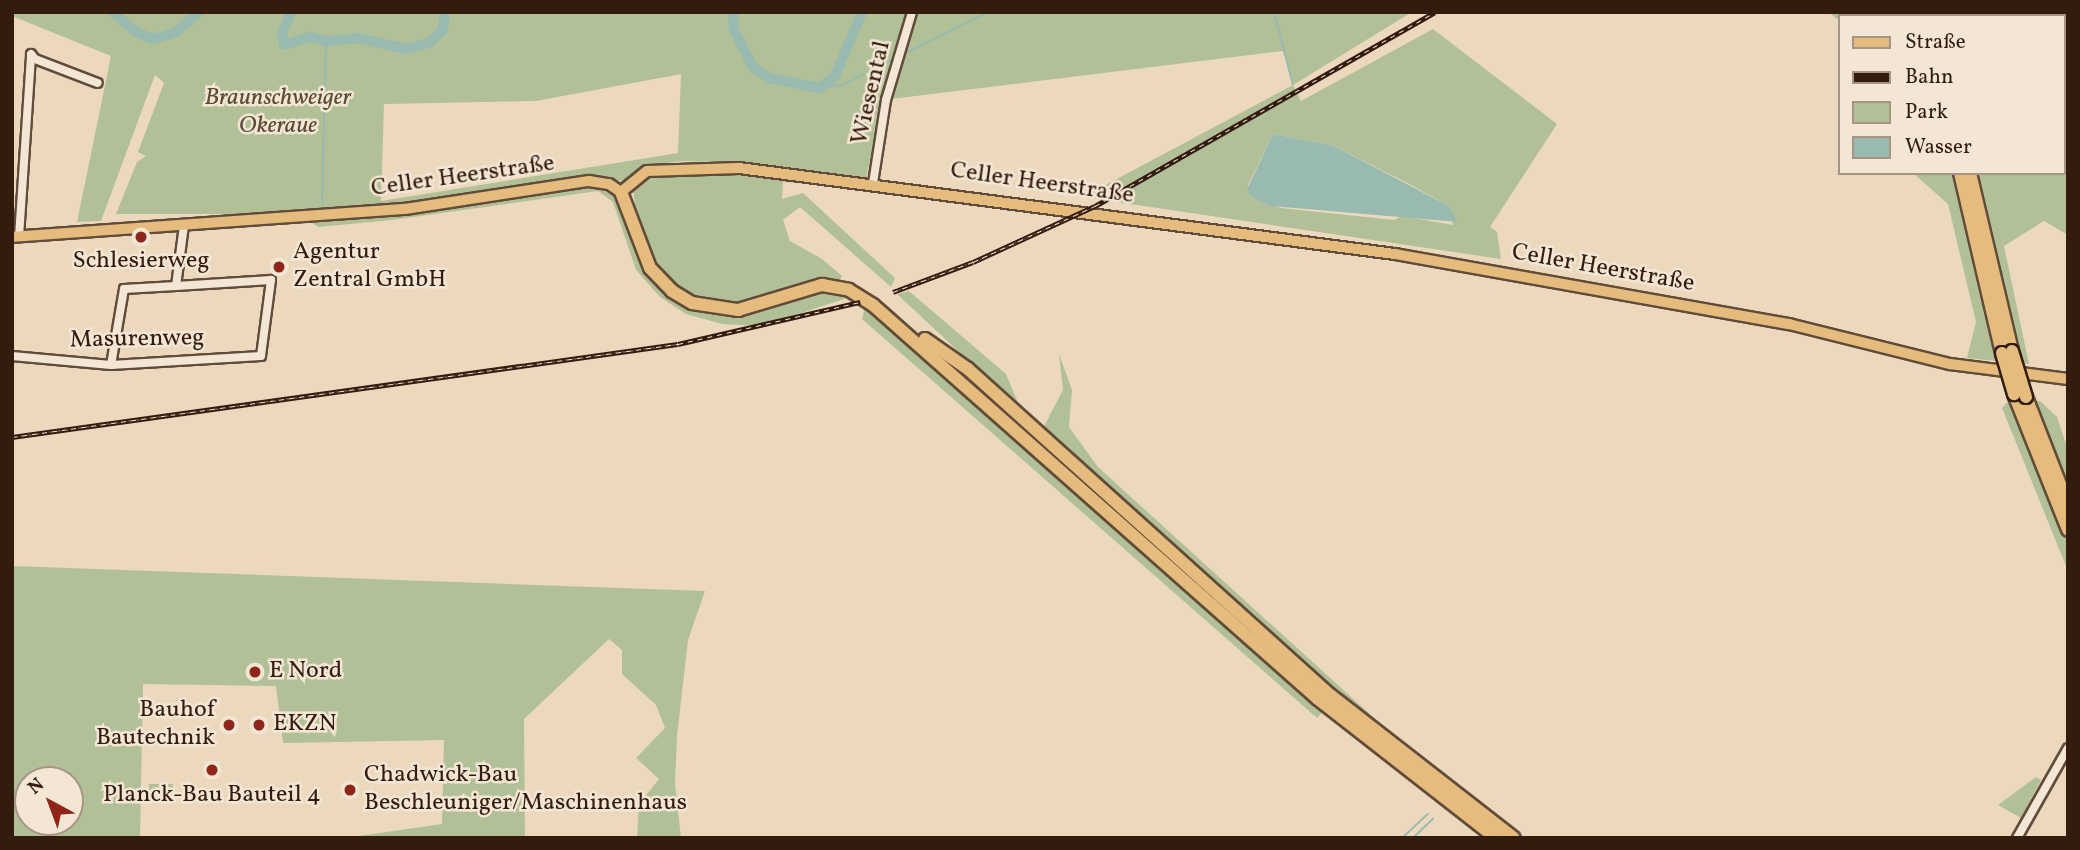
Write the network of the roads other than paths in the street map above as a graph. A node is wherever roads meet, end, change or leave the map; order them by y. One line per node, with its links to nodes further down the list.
1 (912, 12): 5 (street, Wiesental)
2 (98, 83): 8 (street)
3 (1961, 175): 11 (highway)
4 (1970, 175): 11 (highway)
5 (873, 183): 6 (main road, Celler Heerstraße); 14 (main road, Celler Heerstraße)
6 (621, 192): 7 (main road, Celler Heerstraße); 10 (highway)
7 (184, 225): 8 (main road, Celler Heerstraße); 9 (street)
8 (15, 237)
9 (176, 286): 13 (street); 13 (street, Masurenweg)
10 (899, 325): 19 (highway); 20 (highway)
11 (2007, 352): 15 (highway, bridge)
12 (12, 356): 13 (street, Masurenweg)
13 (111, 365)
14 (2068, 379)
15 (2020, 396): 16 (highway); 17 (highway)
16 (2068, 505)
17 (2068, 530)
18 (2068, 748): 21 (street)
19 (1496, 838)
20 (1514, 838)
21 (2017, 838)

